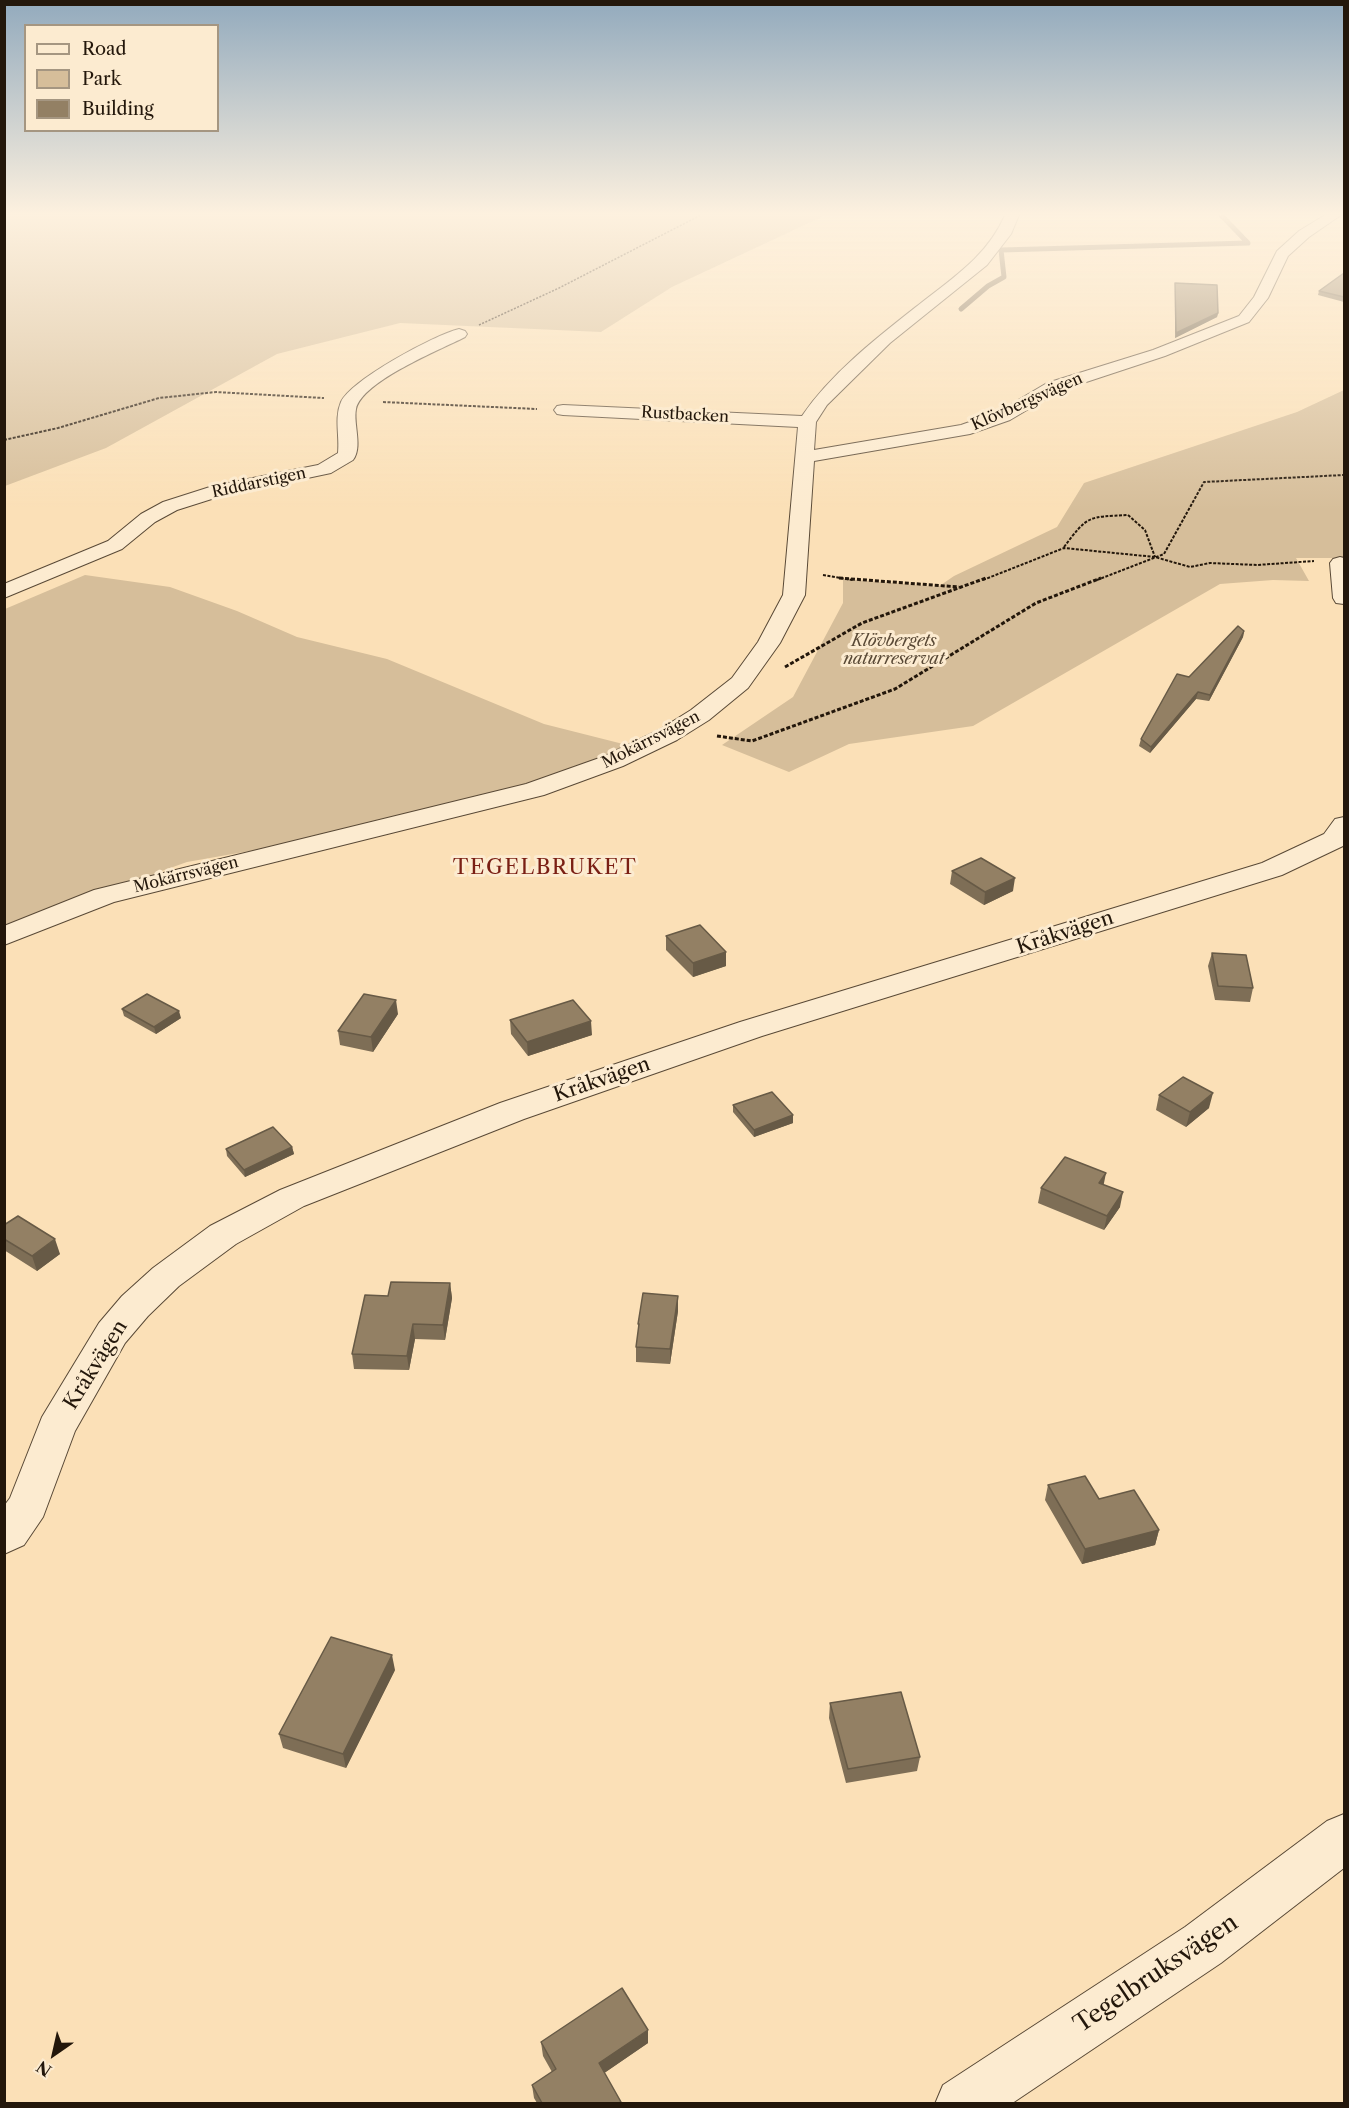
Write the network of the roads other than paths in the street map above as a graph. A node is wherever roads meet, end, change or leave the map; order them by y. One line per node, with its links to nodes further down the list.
1 (917, 313): 5 (street)
2 (1249, 313): 6 (street, Klövbergsvägen)
3 (459, 334): 8 (street, Riddarstigen)
4 (563, 410): 5 (street, Rustbacken)
5 (807, 422): 6 (street, Mokärrsvägen)
6 (805, 457): 11 (street, Mokärrsvägen)
7 (1340, 563): 9 (street)
8 (4, 592)
9 (1344, 598)
10 (1344, 825): 12 (street, Kråkvägen)
11 (4, 936)
12 (4, 1536)
13 (1344, 1838): 14 (street, Tegelbruksvägen)
14 (962, 2103)

